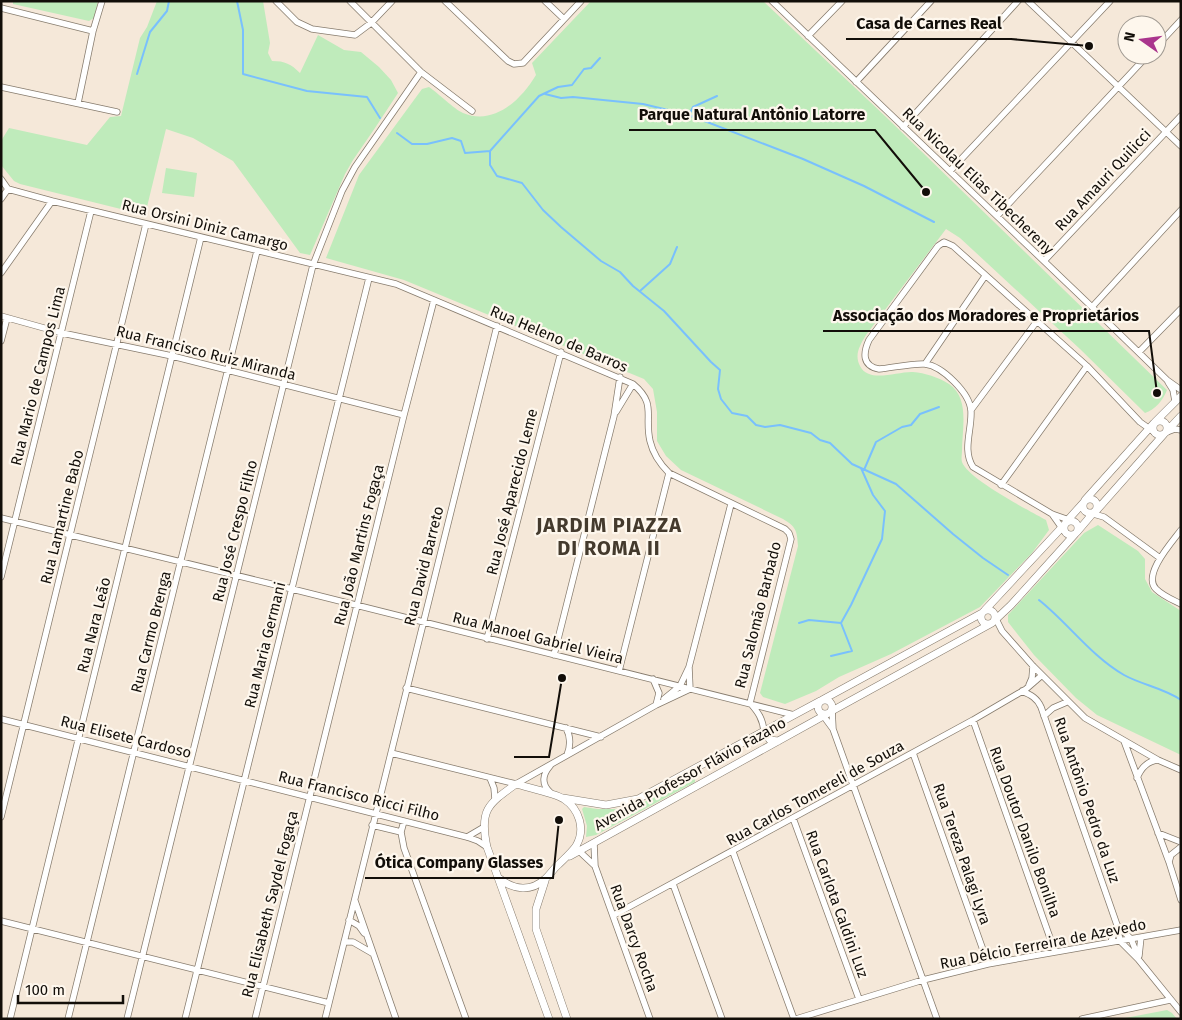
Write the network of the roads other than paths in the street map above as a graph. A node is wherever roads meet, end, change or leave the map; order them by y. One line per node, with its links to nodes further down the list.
1 (102, 1): 18 (street)
2 (276, 1): 17 (street)
3 (350, 1): 17 (street)
4 (392, 1): 17 (street)
5 (445, 1): 15 (street)
6 (545, 1): 15 (street)
7 (581, 1): 15 (street)
8 (772, 1): 20 (street, Rua Nicolau Elias Tibechereny)
9 (842, 1): 20 (street)
10 (931, 1): 24 (street)
11 (1018, 1): 31 (street)
12 (1028, 1): 21 (street)
13 (1110, 1): 21 (street)
14 (1, 8): 18 (street)
15 (564, 19)
16 (1181, 20): 19 (street)
17 (371, 23): 23 (street)
18 (93, 32): 27 (street)
19 (1167, 35)
20 (808, 36): 24 (street, Rua Nicolau Elias Tibechereny)
21 (1071, 42): 26 (street); 34 (street)
22 (1139, 65): 26 (street)
23 (420, 72): 28 (street); 46 (street, Rua José Crespo Filho)
24 (856, 82): 31 (street, Rua Nicolau Elias Tibechereny)
25 (1, 86): 27 (street)
26 (1118, 87): 32 (street); 41 (street)
27 (78, 103): 29 (street)
28 (472, 111)
29 (118, 112)
30 (1181, 116): 32 (street, Rua Amauri Quilicci)
31 (903, 127): 34 (street, Rua Nicolau Elias Tibechereny)
32 (1165, 132): 33 (street); 45 (street, Rua Amauri Quilicci)
33 (1181, 146)
34 (950, 172): 41 (street, Rua Nicolau Elias Tibechereny)
35 (1, 179): 36 (street)
36 (8, 189): 37 (street); 38 (street, Rua Orsini Diniz Camargo)
37 (1, 198)
38 (52, 201): 40 (street, Rua Orsini Diniz Camargo); 47 (street)
39 (1181, 210): 52 (street)
40 (91, 211): 42 (street, Rua Orsini Diniz Camargo); 57 (street, Rua Mario de Campos Lima)
41 (997, 216): 45 (street, Rua Nicolau Elias Tibechereny)
42 (146, 224): 43 (street, Rua Orsini Diniz Camargo); 59 (street, Rua Lamartine Babo)
43 (201, 237): 44 (street, Rua Orsini Diniz Camargo); 62 (street, Rua Nara Leão)
44 (257, 251): 46 (street, Rua Orsini Diniz Camargo); 65 (street, Rua Carmo Brenga)
45 (1044, 261): 52 (street, Rua Nicolau Elias Tibechereny)
46 (313, 264): 49 (street, Rua Orsini Diniz Camargo); 69 (street, Rua José Crespo Filho)
47 (1, 273)
48 (985, 276): 55 (street); 63 (street); 63 (street)
49 (369, 278): 50 (street, Rua Orsini Diniz Camargo); 71 (street, Rua Maria Germani)
50 (396, 284): 51 (street, Rua Heleno de Barros)
51 (434, 300): 56 (street, Rua Heleno de Barros); 74 (street, Rua João Martins Fogaça)
52 (1092, 306): 61 (street, Rua Nicolau Elias Tibechereny)
53 (1181, 309): 61 (street)
54 (4, 317): 57 (street, Rua Francisco Ruiz Miranda); 58 (street)
55 (1037, 321): 64 (street); 73 (street)
56 (497, 326): 60 (street, Rua Heleno de Barros); 105 (street, Rua David Barreto)
57 (62, 333): 59 (street, Rua Francisco Ruiz Miranda); 90 (street, Rua Mario de Campos Lima)
58 (1, 341)
59 (117, 344): 62 (street, Rua Francisco Ruiz Miranda); 95 (street, Rua Lamartine Babo)
60 (561, 352): 66 (street, Rua Heleno de Barros); 108 (street, Rua José Aparecido Leme)
61 (1139, 352): 67 (street, Rua Nicolau Elias Tibechereny)
62 (172, 356): 65 (street, Rua Francisco Ruiz Miranda); 96 (street, Rua Nara Leão)
63 (926, 364): 73 (street)
64 (1087, 366): 77 (street); 84 (street)
65 (228, 370): 69 (street, Rua Francisco Ruiz Miranda); 98 (street, Rua Carmo Brenga)
66 (620, 377): 68 (street, Rua Heleno de Barros); 75 (street)
67 (1167, 380): 70 (street, Rua Nicolau Elias Tibechereny); 72 (street, Rua Nicolau Elias Tibechereny)
68 (633, 384): 75 (street); 83 (street, Rua Heleno de Barros)
69 (283, 385): 71 (street, Rua Francisco Ruiz Miranda); 99 (street, Rua José Crespo Filho)
70 (1181, 390)
71 (339, 398): 74 (street, Rua Francisco Ruiz Miranda); 101 (street, Rua Maria Germani)
72 (1178, 398): 79 (street, Avenida Professor Flávio Fazano)
73 (971, 410): 84 (street)
74 (404, 415): 103 (street, Rua João Martins Fogaça)
75 (614, 416): 109 (street)
76 (1181, 416): 78 (street, Avenida Professor Flávio Fazano)
77 (1140, 422): 79 (street); 82 (street)
78 (1178, 422): 79 (street); 80 (street); 81 (street, Avenida Professor Flávio Fazano)
79 (1153, 424): 81 (street); 81 (street); 82 (street, Avenida Professor Flávio Fazano)
80 (1181, 429): 81 (street)
81 (1165, 433): 87 (street, Avenida Professor Flávio Fazano)
82 (1140, 439): 85 (street, Avenida Professor Flávio Fazano)
83 (669, 474): 86 (street, Rua Heleno de Barros); 112 (street)
84 (1001, 484): 88 (street)
85 (1085, 501): 87 (street); 87 (street); 91 (street, Avenida Professor Flávio Fazano)
86 (732, 504): 93 (street, Rua Heleno de Barros); 111 (street)
87 (1095, 510): 94 (street, Avenida Professor Flávio Fazano); 97 (street)
88 (1052, 514): 91 (street); 91 (street)
89 (1, 518): 90 (street, Rua Manoel Gabriel Vieira)
90 (15, 521): 95 (street, Rua Manoel Gabriel Vieira); 100 (street, Rua Mario de Campos Lima)
91 (1066, 524): 94 (street); 94 (street); 104 (street, Avenida Professor Flávio Fazano)
92 (1181, 530): 97 (street)
93 (789, 533): 121 (street, Rua Salomão Barbado)
94 (1076, 534): 106 (street, Avenida Professor Flávio Fazano)
95 (70, 535): 96 (street, Rua Manoel Gabriel Vieira); 128 (street, Rua Lamartine Babo)
96 (125, 549): 98 (street, Rua Manoel Gabriel Vieira); 133 (street, Rua Nara Leão)
97 (1160, 558): 102 (street)
98 (180, 562): 99 (street, Rua Manoel Gabriel Vieira); 136 (street, Rua Carmo Brenga)
99 (236, 575): 101 (street, Rua Manoel Gabriel Vieira); 142 (street, Rua José Crespo Filho)
100 (1, 577)
101 (292, 589): 103 (street, Rua Manoel Gabriel Vieira); 146 (street, Rua Maria Germani)
102 (1181, 604)
103 (357, 605): 105 (street, Rua Manoel Gabriel Vieira); 149 (street, Rua João Martins Fogaça)
104 (983, 612): 106 (street); 106 (street); 119 (street, Avenida Professor Flávio Fazano)
105 (422, 622): 108 (street, Rua Manoel Gabriel Vieira); 116 (street, Rua David Barreto)
106 (992, 622): 107 (street); 107 (street); 123 (street, Avenida Professor Flávio Fazano)
107 (1002, 631): 110 (street)
108 (487, 639): 109 (street, Rua Manoel Gabriel Vieira)
109 (554, 655): 112 (street, Rua Manoel Gabriel Vieira)
110 (1033, 666): 113 (street); 118 (street)
111 (689, 667): 115 (street); 117 (street)
112 (619, 671): 114 (street, Rua Manoel Gabriel Vieira)
113 (1041, 676): 118 (street, Rua Carlos Tomereli de Souza); 120 (street)
114 (653, 679): 115 (street, Rua Manoel Gabriel Vieira); 122 (street)
115 (680, 686): 117 (street, Rua Manoel Gabriel Vieira); 122 (street)
116 (406, 688): 129 (street); 137 (street, Rua David Barreto)
117 (690, 689): 121 (street, Rua Manoel Gabriel Vieira); 122 (street)
118 (1024, 690): 125 (street, Rua Antônio Pedro da Luz); 127 (street, Rua Carlos Tomereli de Souza)
119 (821, 701): 123 (street); 123 (street); 124 (street, Avenida Professor Flávio Fazano)
120 (1067, 702): 125 (street); 135 (street)
121 (750, 703): 124 (street, Rua Manoel Gabriel Vieira); 131 (street)
122 (656, 705): 132 (street)
123 (828, 713): 130 (street); 130 (street); 134 (street, Avenida Professor Flávio Fazano)
124 (794, 715): 131 (street, Avenida Professor Flávio Fazano)
125 (1044, 716): 178 (street, Rua Antônio Pedro da Luz)
126 (1, 719): 128 (street, Rua Elisete Cardoso)
127 (973, 720): 138 (street, Rua Carlos Tomereli de Souza); 188 (street, Rua Doutor Danilo Bonilha)
128 (24, 725): 133 (street, Rua Elisete Cardoso); 153 (street, Rua Lamartine Babo)
129 (566, 728): 132 (street); 139 (street)
130 (833, 729): 148 (street)
131 (764, 732): 134 (street); 150 (street, Avenida Professor Flávio Fazano)
132 (601, 737): 139 (street)
133 (79, 739): 136 (street, Rua Elisete Cardoso); 179 (street, Rua Nara Leão)
134 (778, 741): 162 (street, Avenida Professor Flávio Fazano)
135 (1124, 741): 140 (street); 145 (street)
136 (134, 752): 142 (street, Rua Elisete Cardoso); 185 (street, Rua Carmo Brenga)
137 (391, 753): 144 (street); 152 (street, Rua David Barreto)
138 (913, 753): 148 (street, Rua Carlos Tomereli de Souza); 192 (street, Rua Tereza Palagi Lyra)
139 (567, 755): 141 (street)
140 (1158, 760): 143 (street); 145 (street)
141 (551, 764): 147 (street); 150 (street)
142 (190, 766): 146 (street, Rua Elisete Cardoso); 190 (street, Rua José Crespo Filho)
143 (1181, 770)
144 (490, 778): 147 (street); 151 (street)
145 (1137, 778): 159 (street)
146 (244, 780): 149 (street, Rua Francisco Ricci Filho); 193 (street, Rua Maria Germani)
147 (516, 784): 150 (street); 151 (street)
148 (852, 785): 154 (street, Rua Carlos Tomereli de Souza); 194 (street)
149 (309, 796): 152 (street, Rua Francisco Ricci Filho); 195 (street, Rua Elisabeth Saydel Fogaça)
150 (563, 798): 167 (street)
151 (495, 799): 157 (street)
152 (375, 813): 155 (street, Rua Francisco Ricci Filho); 156 (street, Rua David Barreto)
153 (1, 817)
154 (792, 818): 166 (street, Rua Carlos Tomereli de Souza); 196 (street, Rua Carlota Caldini Luz)
155 (404, 821): 158 (street); 160 (street, Rua Francisco Ricci Filho)
156 (372, 824): 158 (street); 173 (street, Rua David Barreto)
157 (484, 827): 160 (street); 163 (street)
158 (401, 832): 207 (street)
159 (1158, 832): 161 (street); 168 (street)
160 (467, 837): 163 (street, Rua Francisco Ricci Filho)
161 (1181, 842)
162 (594, 843): 165 (street, Avenida Professor Flávio Fazano); 169 (street, Rua Darcy Rocha)
163 (487, 847): 171 (street)
164 (1181, 847): 168 (street)
165 (579, 851): 167 (street, Avenida Professor Flávio Fazano); 169 (street, Rua Darcy Rocha)
166 (733, 852): 172 (street, Rua Carlos Tomereli de Souza); 212 (street)
167 (566, 859): 170 (street)
168 (1169, 862): 174 (street)
169 (595, 866): 175 (street, Rua Darcy Rocha)
170 (546, 878): 171 (street); 209 (street)
171 (500, 880): 208 (street)
172 (674, 884): 175 (street, Rua Carlos Tomereli de Souza); 211 (street)
173 (354, 898): 176 (street, Rua David Barreto); 181 (street)
174 (1181, 900)
175 (614, 915): 210 (street, Rua Darcy Rocha)
176 (349, 920): 181 (street); 186 (street, Rua David Barreto)
177 (1, 922): 179 (street)
178 (1118, 925): 183 (street, Rua Antônio Pedro da Luz); 184 (street, Rua Antônio Pedro da Luz); 187 (street)
179 (32, 929): 185 (street); 200 (street, Rua Nara Leão)
180 (1181, 930): 182 (street, Rua Délcio Ferreira de Azevedo)
181 (367, 937): 189 (street)
182 (1141, 937): 183 (street, Rua Délcio Ferreira de Azevedo); 191 (street)
183 (1131, 939): 184 (street, Rua Délcio Ferreira de Azevedo); 191 (street, Rua Antônio Pedro da Luz)
184 (1120, 941): 187 (street, Rua Délcio Ferreira de Azevedo); 191 (street, Rua Antônio Pedro da Luz)
185 (88, 942): 190 (street); 201 (street, Rua Carmo Brenga)
186 (344, 942): 189 (street); 198 (street, Rua David Barreto)
187 (1110, 942): 188 (street, Rua Délcio Ferreira de Azevedo)
188 (1055, 952): 192 (street, Rua Délcio Ferreira de Azevedo)
189 (372, 953): 206 (street)
190 (143, 956): 193 (street); 202 (street, Rua José Crespo Filho)
191 (1138, 959): 197 (street, Rua Antônio Pedro da Luz)
192 (988, 964): 194 (street, Rua Délcio Ferreira de Azevedo)
193 (197, 970): 195 (street); 203 (street, Rua Maria Germani)
194 (923, 980): 196 (street, Rua Délcio Ferreira de Azevedo); 213 (street)
195 (263, 987): 198 (street); 204 (street, Rua Elisabeth Saydel Fogaça)
196 (859, 999): 212 (street, Rua Délcio Ferreira de Azevedo)
197 (1170, 1000): 199 (street, Rua Antônio Pedro da Luz); 214 (street)
198 (329, 1003): 205 (street, Rua David Barreto)
199 (1181, 1012)
200 (10, 1019)
201 (68, 1019)
202 (127, 1019)
203 (186, 1019)
204 (255, 1019)
205 (325, 1019)
206 (396, 1019)
207 (466, 1019)
208 (549, 1019)
209 (567, 1019)
210 (650, 1019)
211 (722, 1019)
212 (795, 1019)
213 (937, 1019)
214 (1082, 1019)

